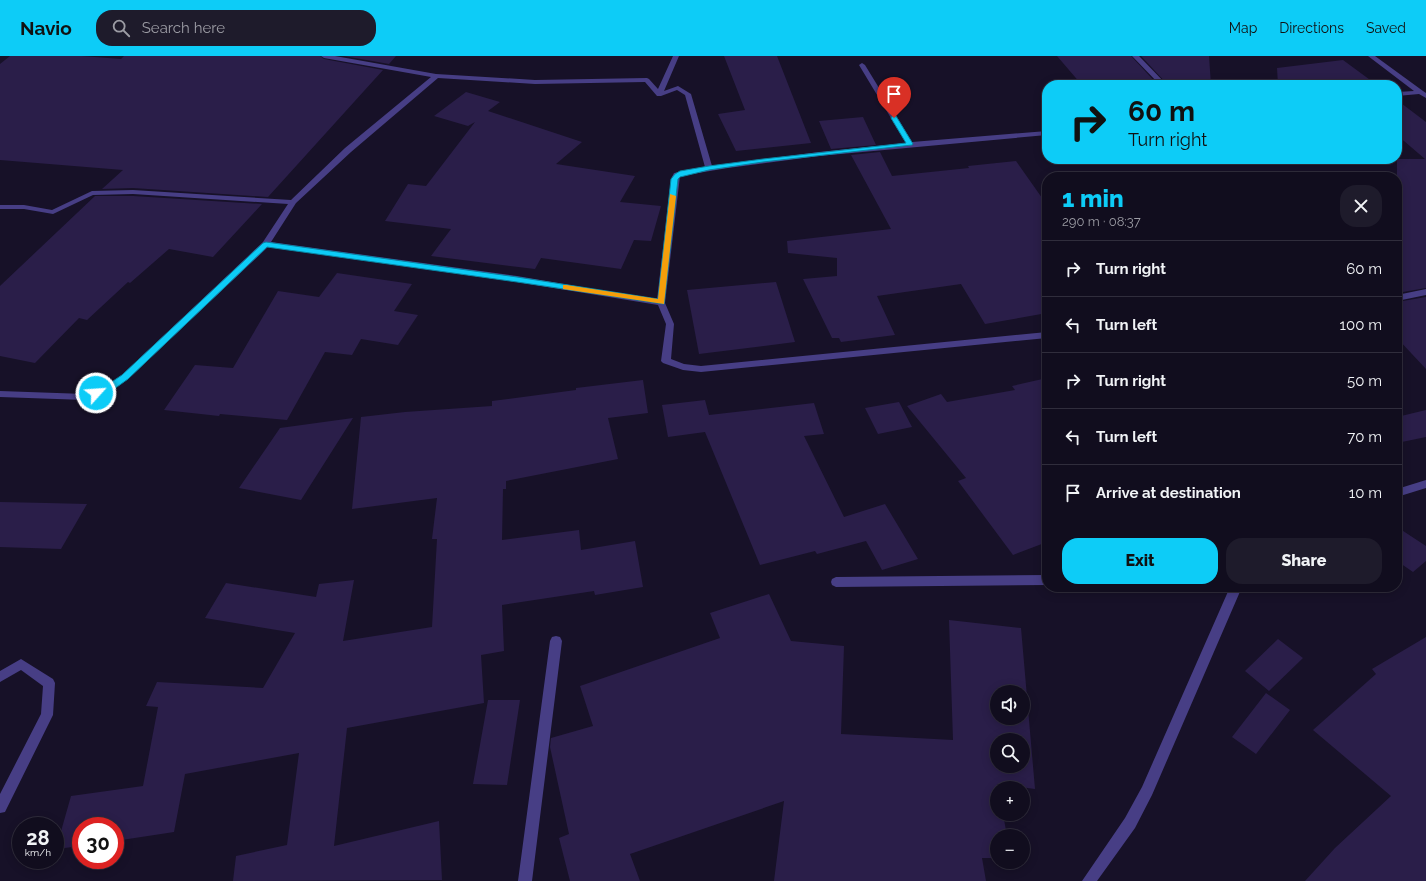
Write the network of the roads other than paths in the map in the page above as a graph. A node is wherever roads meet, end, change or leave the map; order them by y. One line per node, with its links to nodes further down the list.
1 (324, 56): 6 (street)
2 (676, 56): 10 (street)
3 (1135, 56): 7 (street)
4 (1371, 56): 9 (street)
5 (862, 65): 12 (street)
6 (436, 76): 10 (street); 14 (street)
7 (1159, 80)
8 (1402, 94): 9 (street)
9 (1423, 94)
10 (659, 95): 13 (street)
11 (1042, 133): 12 (street)
12 (910, 144): 13 (street)
13 (709, 168): 19 (street)
14 (293, 202): 15 (street); 16 (street)
15 (0, 207)
16 (266, 244): 19 (street); 21 (street)
17 (1426, 292): 18 (street)
18 (1402, 297)
19 (662, 302): 20 (street)
20 (1042, 335)
21 (0, 394)
22 (1426, 484): 23 (street)
23 (1402, 491)
24 (1042, 580): 25 (street)
25 (836, 582)
26 (1234, 592): 31 (street)
27 (556, 641): 30 (street)
28 (0, 677): 29 (street)
29 (0, 807)
30 (525, 881)
31 (1089, 881)

